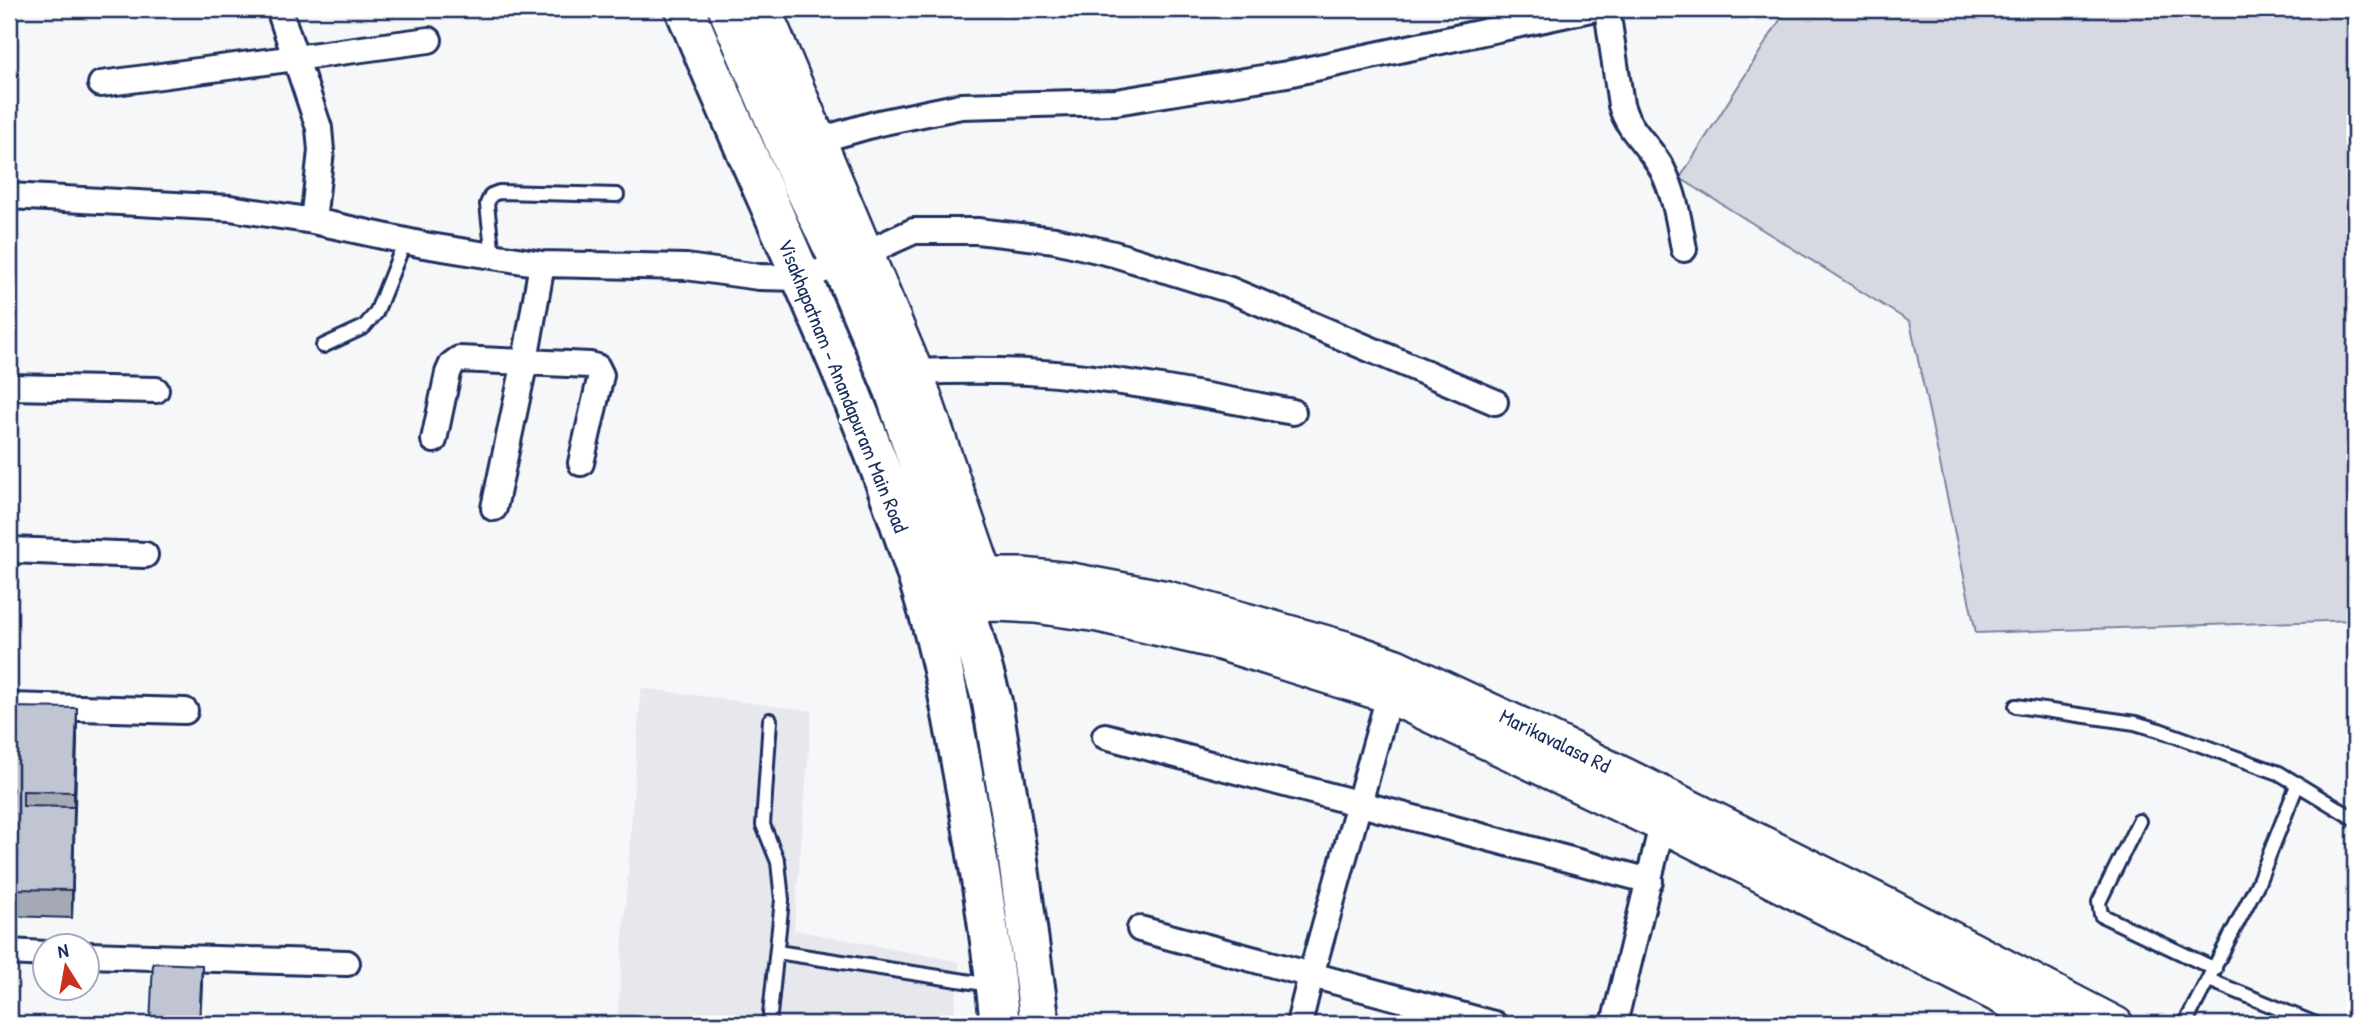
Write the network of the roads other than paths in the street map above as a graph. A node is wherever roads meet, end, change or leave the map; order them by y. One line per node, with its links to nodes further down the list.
1 (279, 9): 8 (street)
2 (685, 9): 19 (main road, Visakhapatnam - Anandapuram Main Road)
3 (728, 9): 17 (main road, Visakhapatnam - Anandapuram Main Road)
4 (764, 9): 10 (street)
5 (1591, 9): 10 (street)
6 (1607, 9): 15 (street)
7 (429, 40): 8 (street)
8 (295, 57): 9 (street); 13 (street)
9 (101, 84)
10 (819, 140): 17 (street)
11 (617, 195): 16 (lane)
12 (9, 196): 13 (street)
13 (313, 221): 14 (street)
14 (405, 241): 16 (street); 20 (lane)
15 (1684, 249)
16 (493, 257): 18 (street)
17 (853, 259): 19 (street); 22 (street); 25 (street); 32 (main road, Visakhapatnam - Anandapuram Main Road)
18 (542, 264): 19 (street); 21 (street)
19 (802, 278): 53 (main road, Visakhapatnam - Anandapuram Main Road)
20 (323, 346)
21 (525, 361): 27 (street); 28 (street); 29 (street)
22 (916, 372): 26 (street); 32 (street)
23 (9, 387): 24 (street)
24 (156, 390)
25 (1495, 402)
26 (1293, 412)
27 (434, 440)
28 (581, 463)
29 (494, 508)
30 (9, 550): 31 (street)
31 (145, 555)
32 (975, 590): 33 (street, Marikavalasa Rd); 56 (main road, Visakhapatnam - Anandapuram Main Road); 61 (street, Marikavalasa Rd)
33 (1389, 696): 40 (street); 43 (street, Marikavalasa Rd)
34 (9, 706): 36 (street)
35 (2015, 706): 39 (lane)
36 (186, 711)
37 (770, 720): 46 (lane)
38 (1105, 736): 40 (street)
39 (2298, 783): 41 (lane); 51 (lane)
40 (1359, 802): 44 (street); 52 (street)
41 (2355, 819)
42 (2139, 821): 51 (lane)
43 (1662, 825): 44 (street); 60 (street, Marikavalasa Rd)
44 (1650, 881): 59 (street)
45 (1140, 929): 52 (street)
46 (777, 952): 53 (lane); 54 (lane)
47 (9, 953): 48 (street)
48 (32, 954)
49 (102, 955): 50 (street)
50 (347, 963)
51 (2212, 974): 62 (lane); 63 (lane)
52 (1311, 975): 57 (street); 58 (street)
53 (996, 986): 55 (main road, Visakhapatnam - Anandapuram Main Road)
54 (769, 1024)
55 (1000, 1024)
56 (1040, 1024)
57 (1300, 1024)
58 (1494, 1024)
59 (1614, 1024)
60 (2054, 1024)
61 (2116, 1024)
62 (2185, 1024)
63 (2316, 1024)

